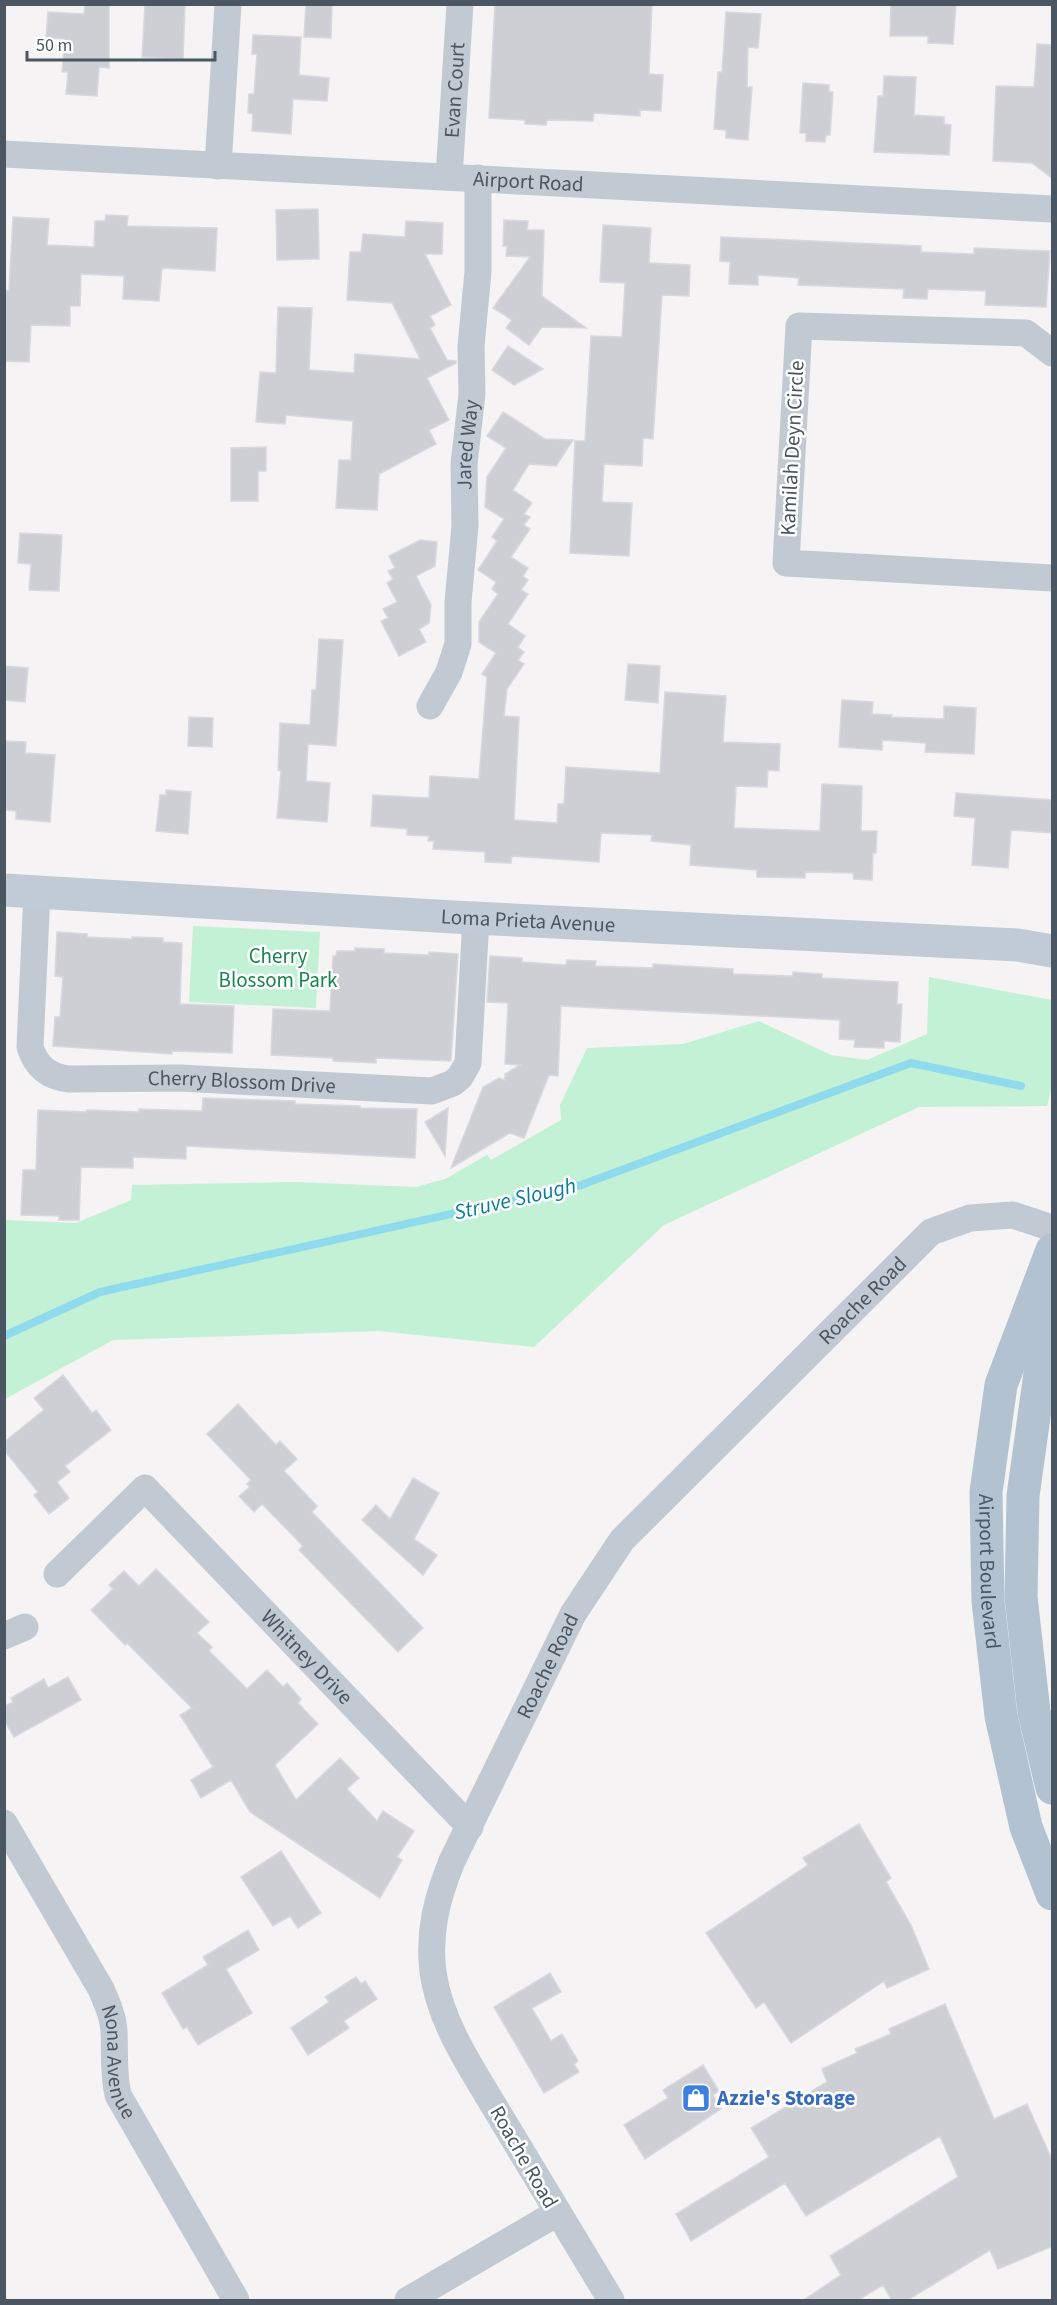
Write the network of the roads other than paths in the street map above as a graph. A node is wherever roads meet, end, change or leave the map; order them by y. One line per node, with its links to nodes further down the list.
1 (228, 4): 4 (street)
2 (460, 4): 5 (street, Evan Court)
3 (4, 154): 4 (street, Airport Road)
4 (218, 166): 5 (street, Airport Road)
5 (449, 177): 6 (street, Airport Road)
6 (478, 178): 7 (street, Airport Road); 10 (street, Jared Way)
7 (1053, 209)
8 (1053, 353): 9 (street, Kamilah Deyn Circle)
9 (1053, 578)
10 (430, 706)
11 (4, 890): 12 (street, Loma Prieta Avenue)
12 (38, 892): 13 (street, Loma Prieta Avenue); 13 (street, Cherry Blossom Drive)
13 (476, 918): 14 (street, Loma Prieta Avenue)
14 (1053, 951)
15 (1053, 1228): 21 (street, Roache Road)
16 (1053, 1250): 22 (main road, Airport Boulevard)
17 (1053, 1284): 19 (main road, Airport Boulevard)
18 (57, 1574): 21 (street, Whitney Drive)
19 (1053, 1788)
20 (4, 1823): 24 (street, Nona Avenue)
21 (470, 1827): 23 (street, Roache Road)
22 (1053, 1893)
23 (557, 2213): 25 (street); 26 (street, Roache Road)
24 (236, 2301)
25 (408, 2301)
26 (611, 2301)

